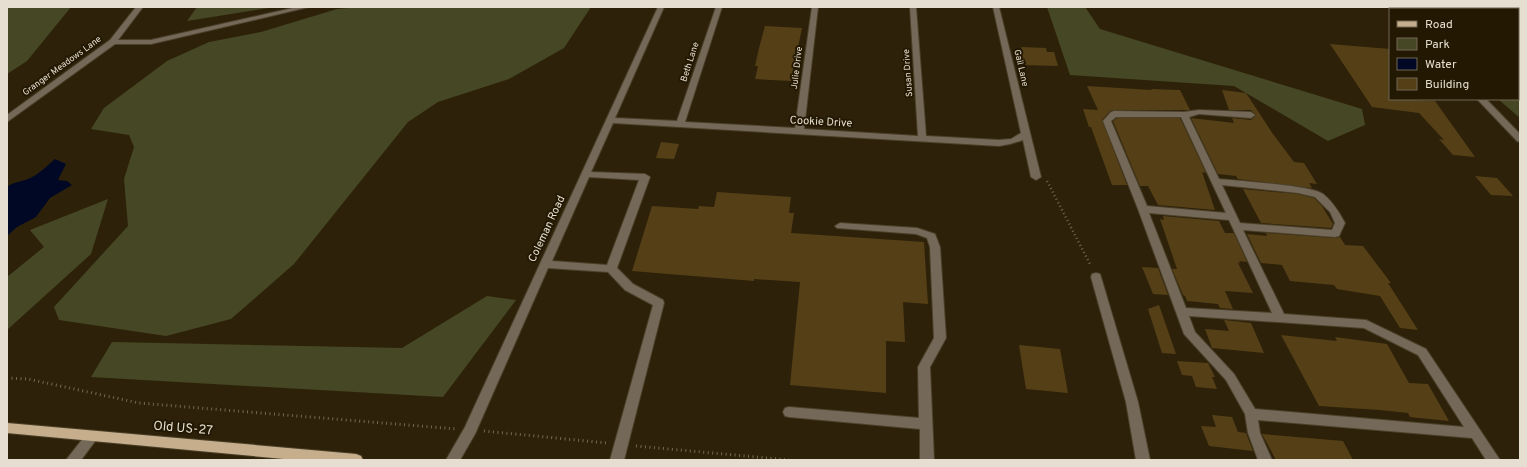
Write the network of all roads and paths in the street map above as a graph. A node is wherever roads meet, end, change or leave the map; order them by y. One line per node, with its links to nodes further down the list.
1 (140, 7): 8 (street, Granger Meadows Lane)
2 (306, 7): 8 (street)
3 (661, 7): 13 (street, Coleman Road)
4 (719, 7): 14 (street, Beth Lane)
5 (815, 7): 15 (street, Julie Drive)
6 (913, 7): 17 (street, Susan Drive)
7 (996, 7): 16 (street, Gail Lane)
8 (113, 42): 12 (street, Granger Meadows Lane)
9 (1482, 100): 18 (street)
10 (1184, 115): 11 (street); 21 (street); 22 (street)
11 (1251, 115)
12 (7, 118)
13 (611, 120): 14 (street, Cookie Drive); 19 (street, Coleman Road)
14 (680, 124): 15 (street, Cookie Drive)
15 (799, 131): 17 (street, Cookie Drive)
16 (1026, 133): 17 (street, Cookie Drive); 20 (street, Gail Lane)
17 (922, 138)
18 (1520, 139)
19 (586, 174): 25 (street, Coleman Road); 26 (street)
20 (1036, 177): 27 (path)
21 (1216, 182): 23 (street); 23 (street)
22 (1143, 209): 23 (street); 28 (street)
23 (1234, 221): 29 (street)
24 (840, 226): 33 (street)
25 (544, 264): 26 (street); 35 (street, Coleman Road)
26 (611, 269): 38 (street)
27 (1096, 277): 45 (street)
28 (1182, 312): 29 (street); 32 (street)
29 (1280, 318): 36 (street)
30 (7, 378): 35 (path)
31 (789, 412): 33 (street)
32 (1251, 414): 36 (street); 46 (street)
33 (926, 424): 44 (street)
34 (7, 428): 37 (main road, Old US-27)
35 (470, 430): 38 (path); 41 (street, Coleman Road)
36 (1475, 433): 47 (street)
37 (93, 436): 39 (street); 40 (main road, Old US-27)
38 (621, 444): 42 (street); 43 (path)
39 (72, 460)
40 (356, 460)
41 (453, 460)
42 (617, 460)
43 (789, 460)
44 (928, 460)
45 (1143, 460)
46 (1265, 460)
47 (1493, 460)

